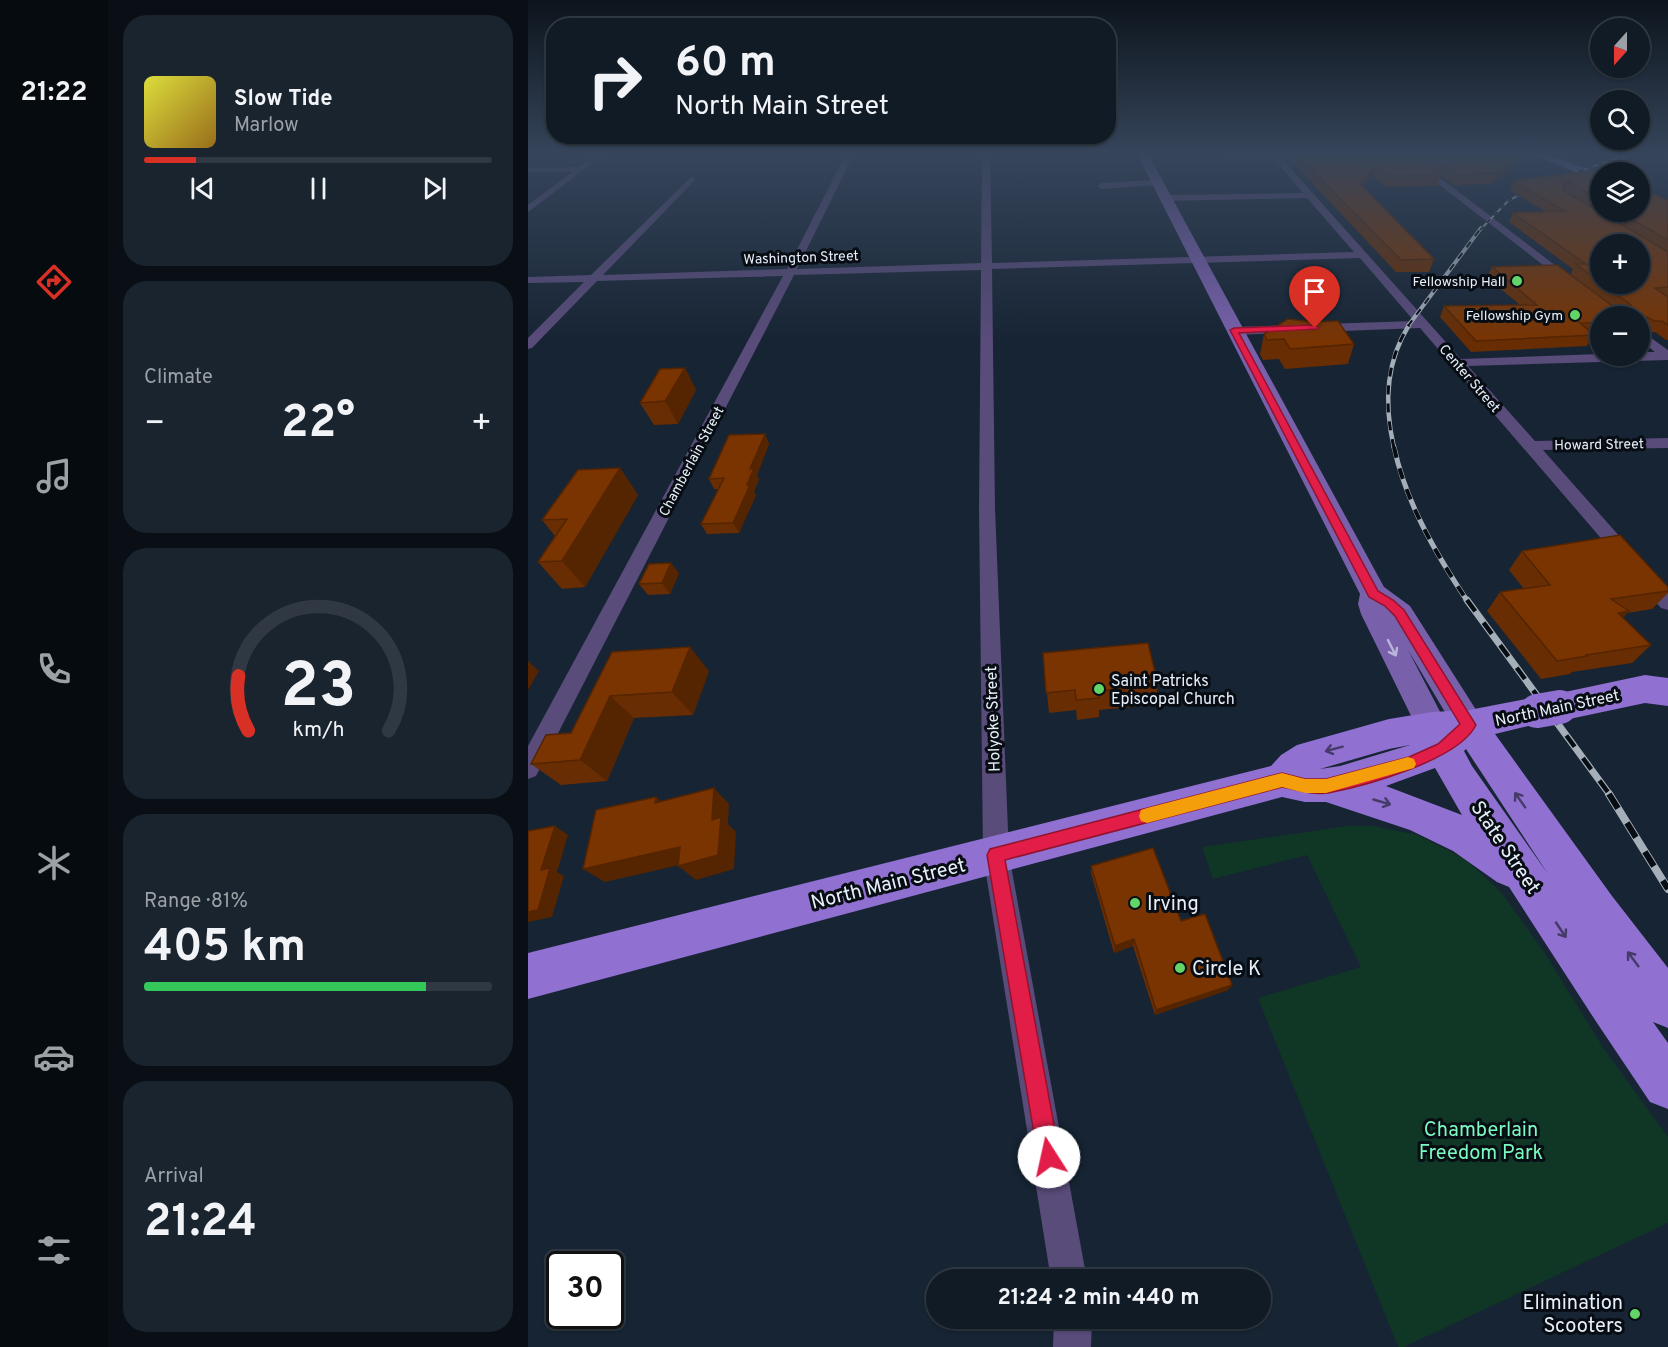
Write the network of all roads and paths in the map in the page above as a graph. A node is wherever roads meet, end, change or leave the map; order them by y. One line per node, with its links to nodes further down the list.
1 (655, 215): 11 (street)
2 (819, 215): 10 (street, Chamberlain Street)
3 (987, 215): 9 (street, Holyoke Street)
4 (1174, 215): 8 (main road, State Street)
5 (1327, 215): 7 (street, Center Street)
6 (1483, 215): 13 (street)
7 (1362, 255): 8 (street, Washington Street); 14 (street, Center Street)
8 (1200, 260): 9 (street, Washington Street); 15 (main road, State Street)
9 (987, 267): 10 (street, Washington Street); 28 (street, Holyoke Street)
10 (790, 273): 11 (street, Washington Street); 25 (street, Chamberlain Street)
11 (591, 278): 12 (street, Washington Street); 17 (street)
12 (528, 280)
13 (1603, 306)
14 (1423, 324): 15 (street); 19 (street, Center Street)
15 (1234, 330): 24 (main road, State Street)
16 (1650, 342): 18 (street)
17 (528, 345)
18 (1668, 355): 19 (street)
19 (1457, 363): 21 (street, Center Street)
20 (1668, 442): 21 (street, Howard Street)
21 (1530, 446): 22 (street, Center Street)
22 (1668, 603)
23 (1660, 686): 24 (main road, North Main Street)
24 (1448, 733): 26 (main road, North Main Street, one-way to 26); 27 (main road, North Main Street); 29 (main road, State Street); 31 (main road, State Street, one-way to 24)
25 (528, 769)
26 (1282, 780): 27 (main road, North Main Street); 28 (main road, North Main Street)
27 (1326, 786): 29 (main road, one-way to 29)
28 (996, 855): 30 (main road, North Main Street); 33 (street, Holyoke Street)
29 (1529, 882): 32 (main road, State Street, one-way to 32)
30 (528, 976)
31 (1668, 1005)
32 (1668, 1084)
33 (1068, 1269)
34 (1072, 1329): 35 (street)
35 (1072, 1347)

